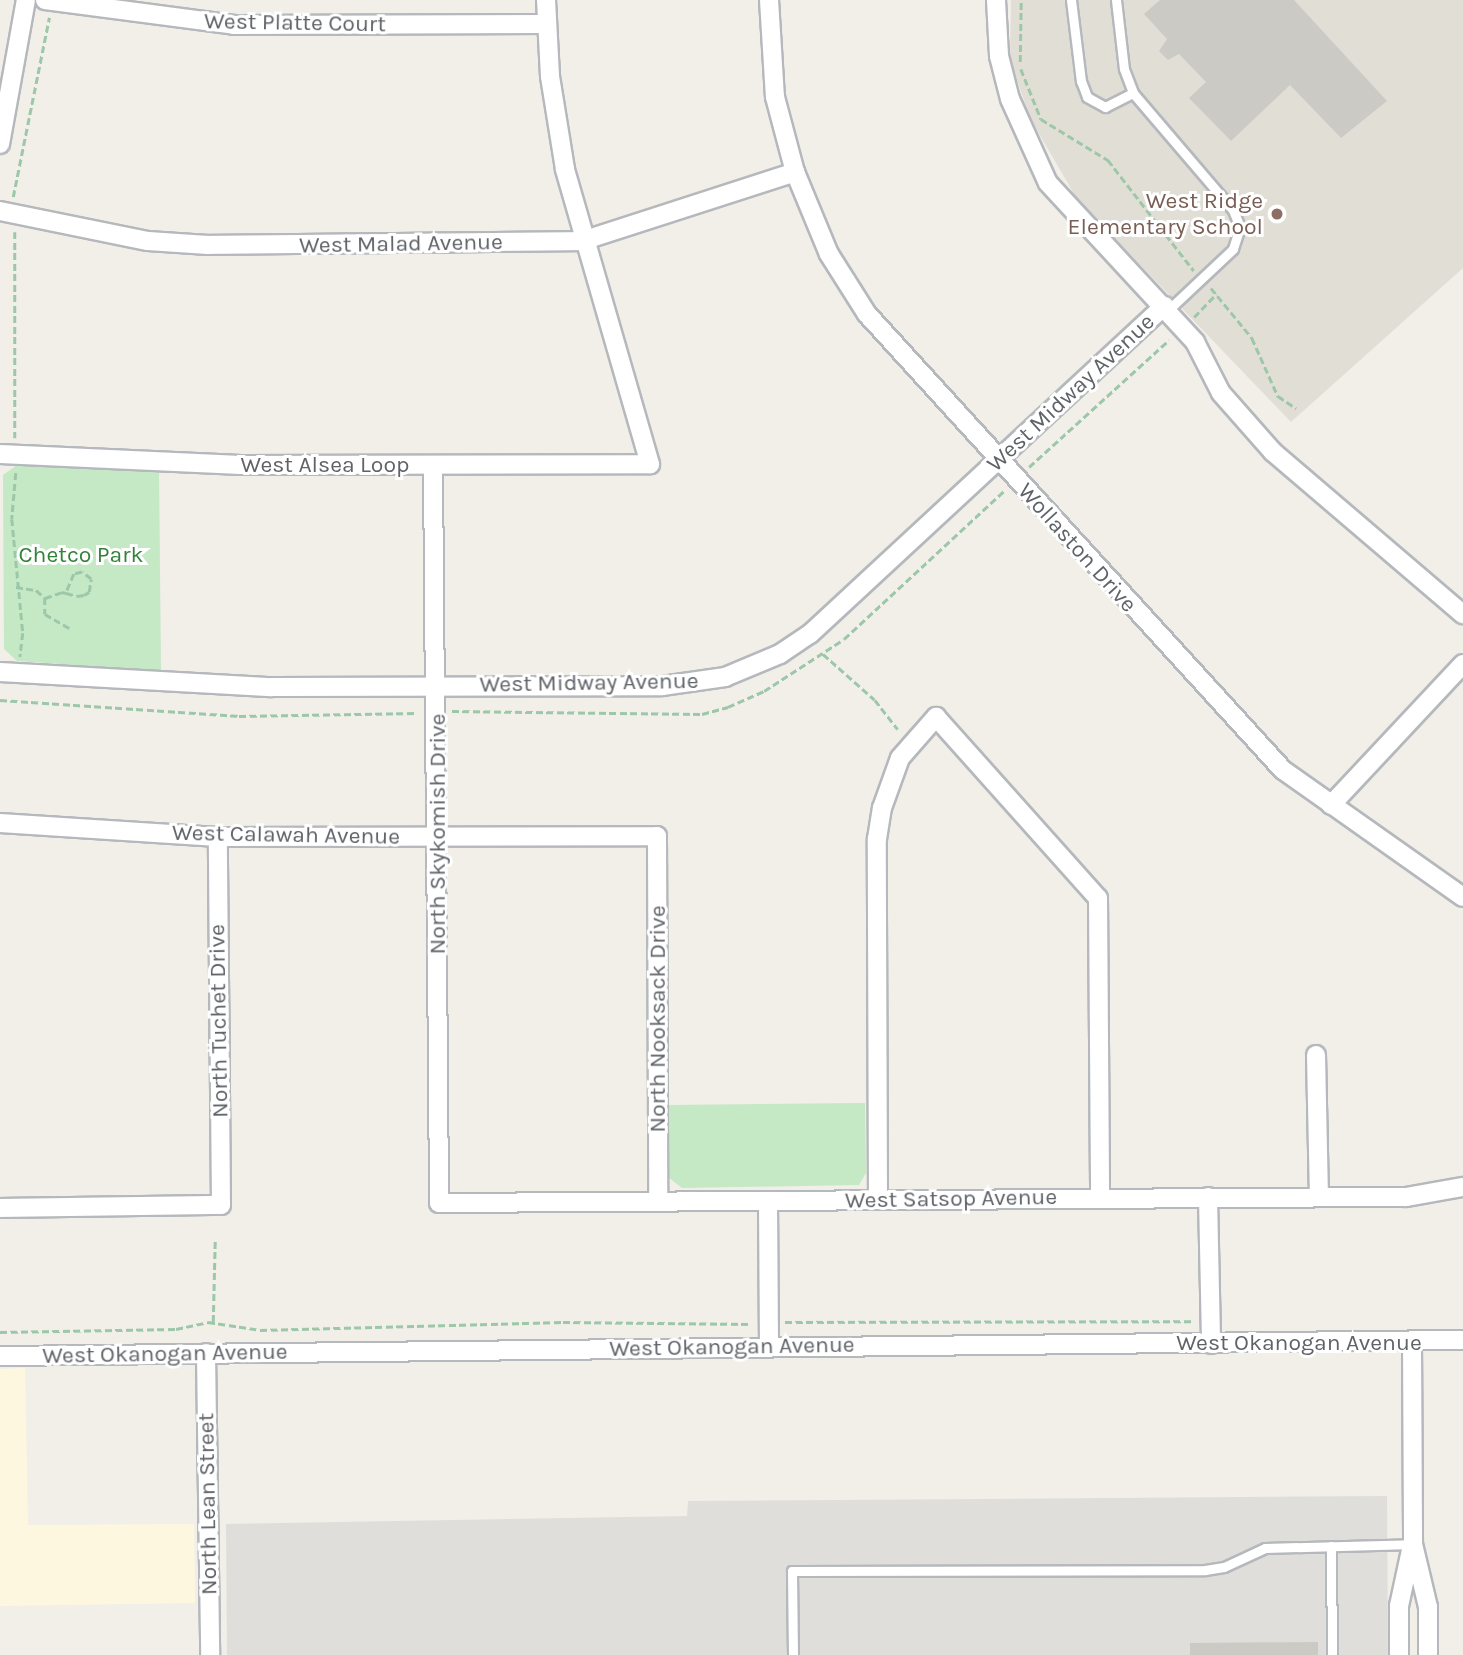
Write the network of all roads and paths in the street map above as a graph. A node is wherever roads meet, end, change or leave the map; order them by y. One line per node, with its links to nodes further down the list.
1 (26, 0): 12 (street)
2 (45, 0): 9 (street, West Platte Court)
3 (546, 0): 10 (street)
4 (769, 0): 13 (street, Wollaston Drive)
5 (996, 0): 18 (street)
6 (1021, 0): 16 (path)
7 (1071, 0): 11 (lane)
8 (1116, 0): 11 (lane)
9 (52, 1): 10 (street, West Platte Court); 14 (path)
10 (547, 24): 15 (street)
11 (1133, 93): 16 (lane)
12 (0, 144)
13 (795, 172): 15 (street, West Malad Avenue); 22 (street, Wollaston Drive)
14 (7, 212): 15 (street, West Malad Avenue); 21 (path)
15 (582, 241): 23 (street, West Alsea Loop)
16 (1202, 279): 17 (path); 18 (lane)
17 (1216, 294): 19 (path); 20 (path)
18 (1166, 308): 19 (street); 22 (street, West Midway Avenue)
19 (1183, 327): 24 (path); 28 (street)
20 (1296, 408)
21 (8, 454): 23 (street, West Alsea Loop); 25 (path)
22 (998, 462): 24 (street, Wollaston Drive); 34 (street, West Midway Avenue)
23 (433, 466): 34 (street, North Skykomish Drive)
24 (1015, 480): 30 (path); 38 (street, Wollaston Drive)
25 (16, 587): 27 (path); 33 (path)
26 (66, 593): 26 (path); 27 (path)
27 (45, 598): 29 (path)
28 (1463, 614)
29 (71, 629)
30 (822, 654): 36 (path); 37 (path)
31 (1463, 664): 38 (street)
32 (0, 671): 33 (street, West Midway Avenue)
33 (19, 672): 34 (street, West Midway Avenue)
34 (437, 687): 36 (street, North Skykomish Drive)
35 (0, 700): 36 (path)
36 (437, 712): 42 (street, North Skykomish Drive)
37 (898, 729)
38 (1331, 805): 43 (street, Wollaston Drive)
39 (0, 823): 41 (street, West Calawah Avenue)
40 (657, 836): 42 (street, West Calawah Avenue); 51 (street, North Nooksack Drive)
41 (218, 837): 42 (street, West Calawah Avenue); 53 (street, North Tuchet Drive)
42 (438, 837): 52 (street, North Skykomish Drive)
43 (1463, 897)
44 (1316, 1055): 46 (street)
45 (1463, 1187): 46 (street, West Satsop Avenue)
46 (1319, 1197): 48 (street, West Satsop Avenue)
47 (1100, 1198): 48 (street, West Satsop Avenue); 49 (street, West Satsop Avenue); 49 (street)
48 (1208, 1198): 61 (street)
49 (878, 1200): 50 (street, West Satsop Avenue)
50 (768, 1201): 51 (street, West Satsop Avenue); 57 (street)
51 (658, 1202): 52 (street, West Satsop Avenue)
52 (439, 1203)
53 (0, 1208)
54 (215, 1240): 56 (path)
55 (1191, 1321): 57 (path)
56 (213, 1322): 57 (path); 58 (path)
57 (769, 1323): 62 (street)
58 (0, 1332)
59 (1463, 1340): 60 (street, West Okanogan Avenue)
60 (1412, 1343): 61 (street, West Okanogan Avenue); 65 (street)
61 (1211, 1344): 62 (street, West Okanogan Avenue)
62 (769, 1347): 63 (street, West Okanogan Avenue)
63 (206, 1353): 64 (street, West Okanogan Avenue); 67 (street, North Lean Street)
64 (0, 1356)
65 (1413, 1544): 66 (lane); 70 (street); 71 (street)
66 (1331, 1546): 68 (lane); 69 (lane)
67 (210, 1655)
68 (793, 1655)
69 (1332, 1655)
70 (1399, 1655)
71 (1428, 1655)

